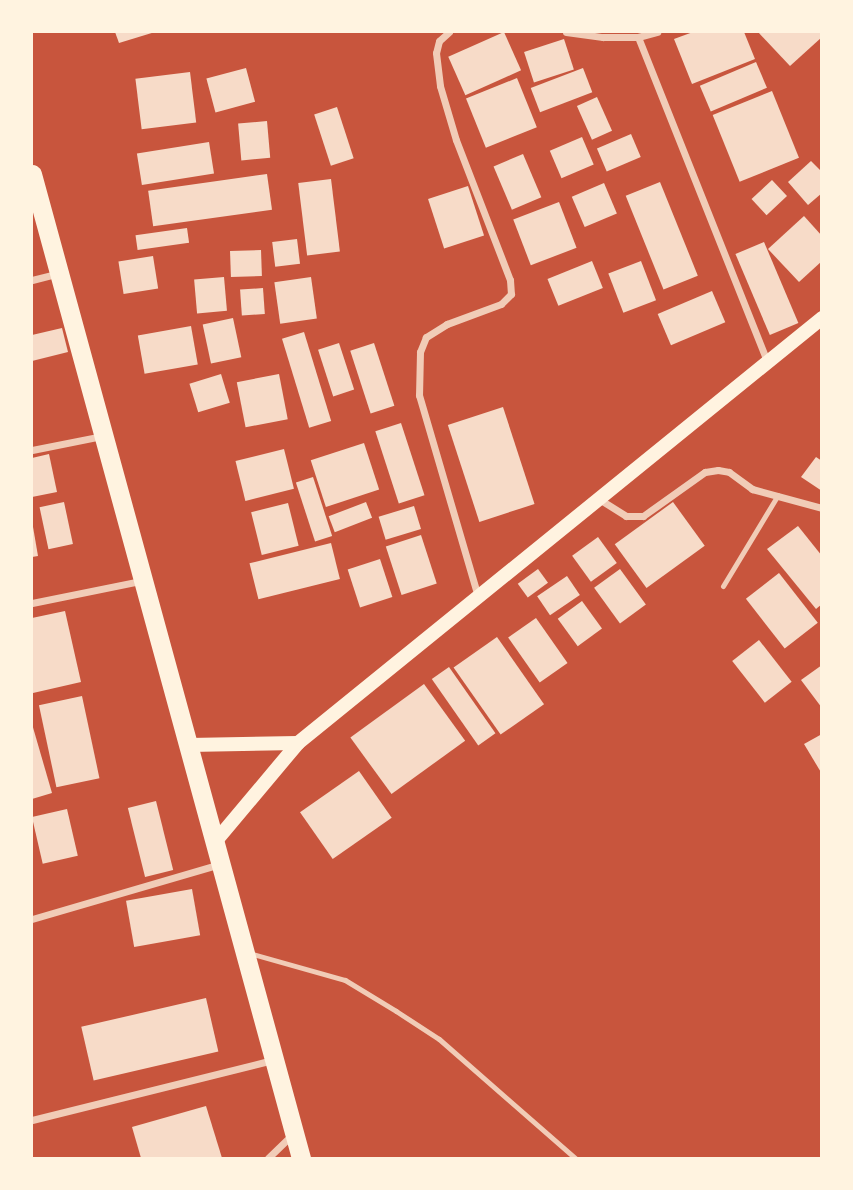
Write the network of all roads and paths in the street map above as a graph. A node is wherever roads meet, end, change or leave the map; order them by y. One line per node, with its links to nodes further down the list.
1 (449, 32): 17 (street)
2 (566, 32): 4 (street)
3 (657, 32): 4 (street)
4 (638, 37): 9 (street)
5 (32, 174): 6 (highway)
6 (57, 274): 7 (street); 10 (highway)
7 (32, 281)
8 (821, 318): 9 (main road)
9 (767, 362): 13 (main road)
10 (106, 435): 11 (street); 15 (highway)
11 (32, 450)
12 (778, 495): 13 (street); 14 (street); 16 (lane)
13 (598, 498): 17 (main road)
14 (821, 508)
15 (144, 581): 18 (street); 20 (highway)
16 (723, 586)
17 (478, 597): 19 (main road)
18 (32, 603)
19 (298, 743): 20 (main road); 21 (main road)
20 (190, 745): 21 (highway)
21 (215, 842): 22 (highway)
22 (221, 863): 23 (street); 24 (highway)
23 (32, 919)
24 (246, 952): 25 (highway); 30 (lane)
25 (275, 1059): 26 (street); 27 (highway)
26 (32, 1119)
27 (294, 1133): 28 (street); 29 (highway)
28 (268, 1158)
29 (301, 1158)
30 (575, 1158)

